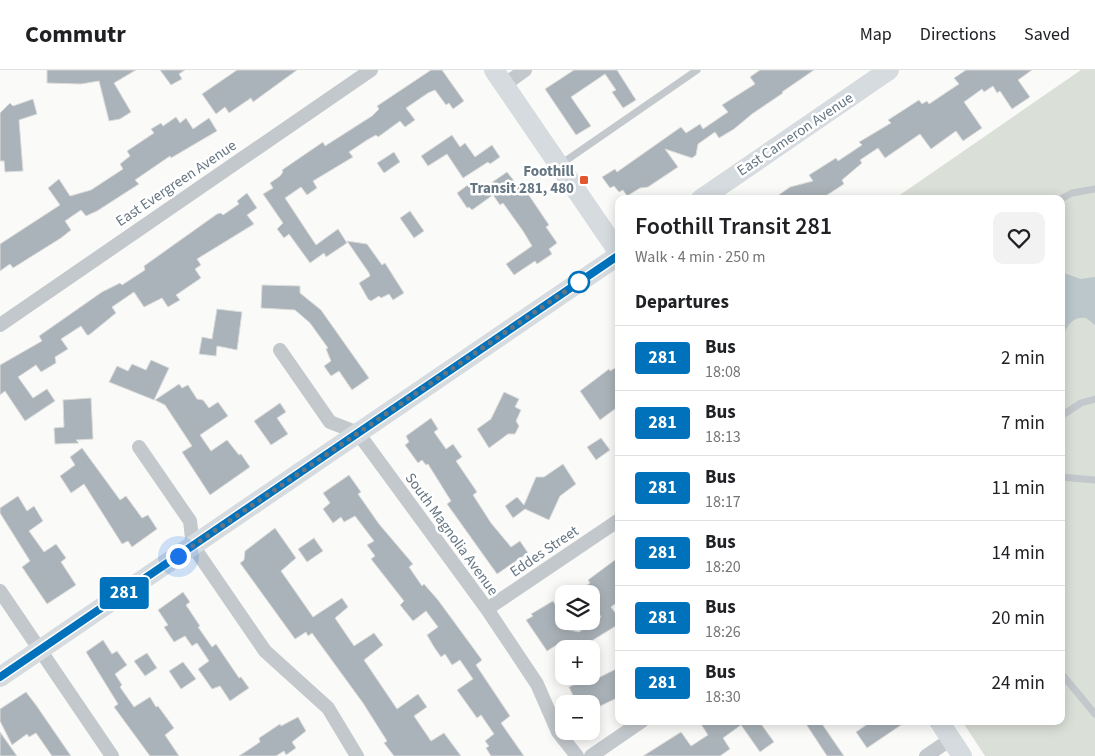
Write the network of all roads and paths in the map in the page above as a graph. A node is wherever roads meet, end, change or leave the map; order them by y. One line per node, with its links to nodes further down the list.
1 (371, 70): 12 (street, East Evergreen Avenue)
2 (525, 70): 5 (street)
3 (696, 70): 6 (lane)
4 (888, 70): 8 (main road, East Cameron Avenue)
5 (499, 77): 6 (main road)
6 (559, 166): 10 (main road)
7 (1095, 189): 9 (lane)
8 (707, 195)
9 (1065, 197)
10 (615, 248)
11 (615, 257): 16 (main road)
12 (0, 325)
13 (280, 350): 16 (street)
14 (1095, 399): 15 (lane)
15 (1065, 413)
16 (358, 433): 21 (main road); 23 (street, South Magnolia Avenue)
17 (139, 447): 21 (street)
18 (1065, 477): 19 (lane)
19 (1095, 480)
20 (615, 523): 23 (street, Eddes Street)
21 (193, 546): 24 (main road); 32 (street)
22 (0, 591): 24 (street)
23 (487, 609): 33 (street, South Magnolia Avenue)
24 (40, 650): 25 (main road); 31 (street)
25 (0, 677)
26 (1065, 679): 27 (lane)
27 (1095, 714)
28 (636, 725): 34 (street)
29 (941, 725): 30 (main road)
30 (951, 739): 35 (street); 36 (main road)
31 (112, 756)
32 (357, 756)
33 (577, 756)
34 (591, 756)
35 (926, 756)
36 (962, 756)

